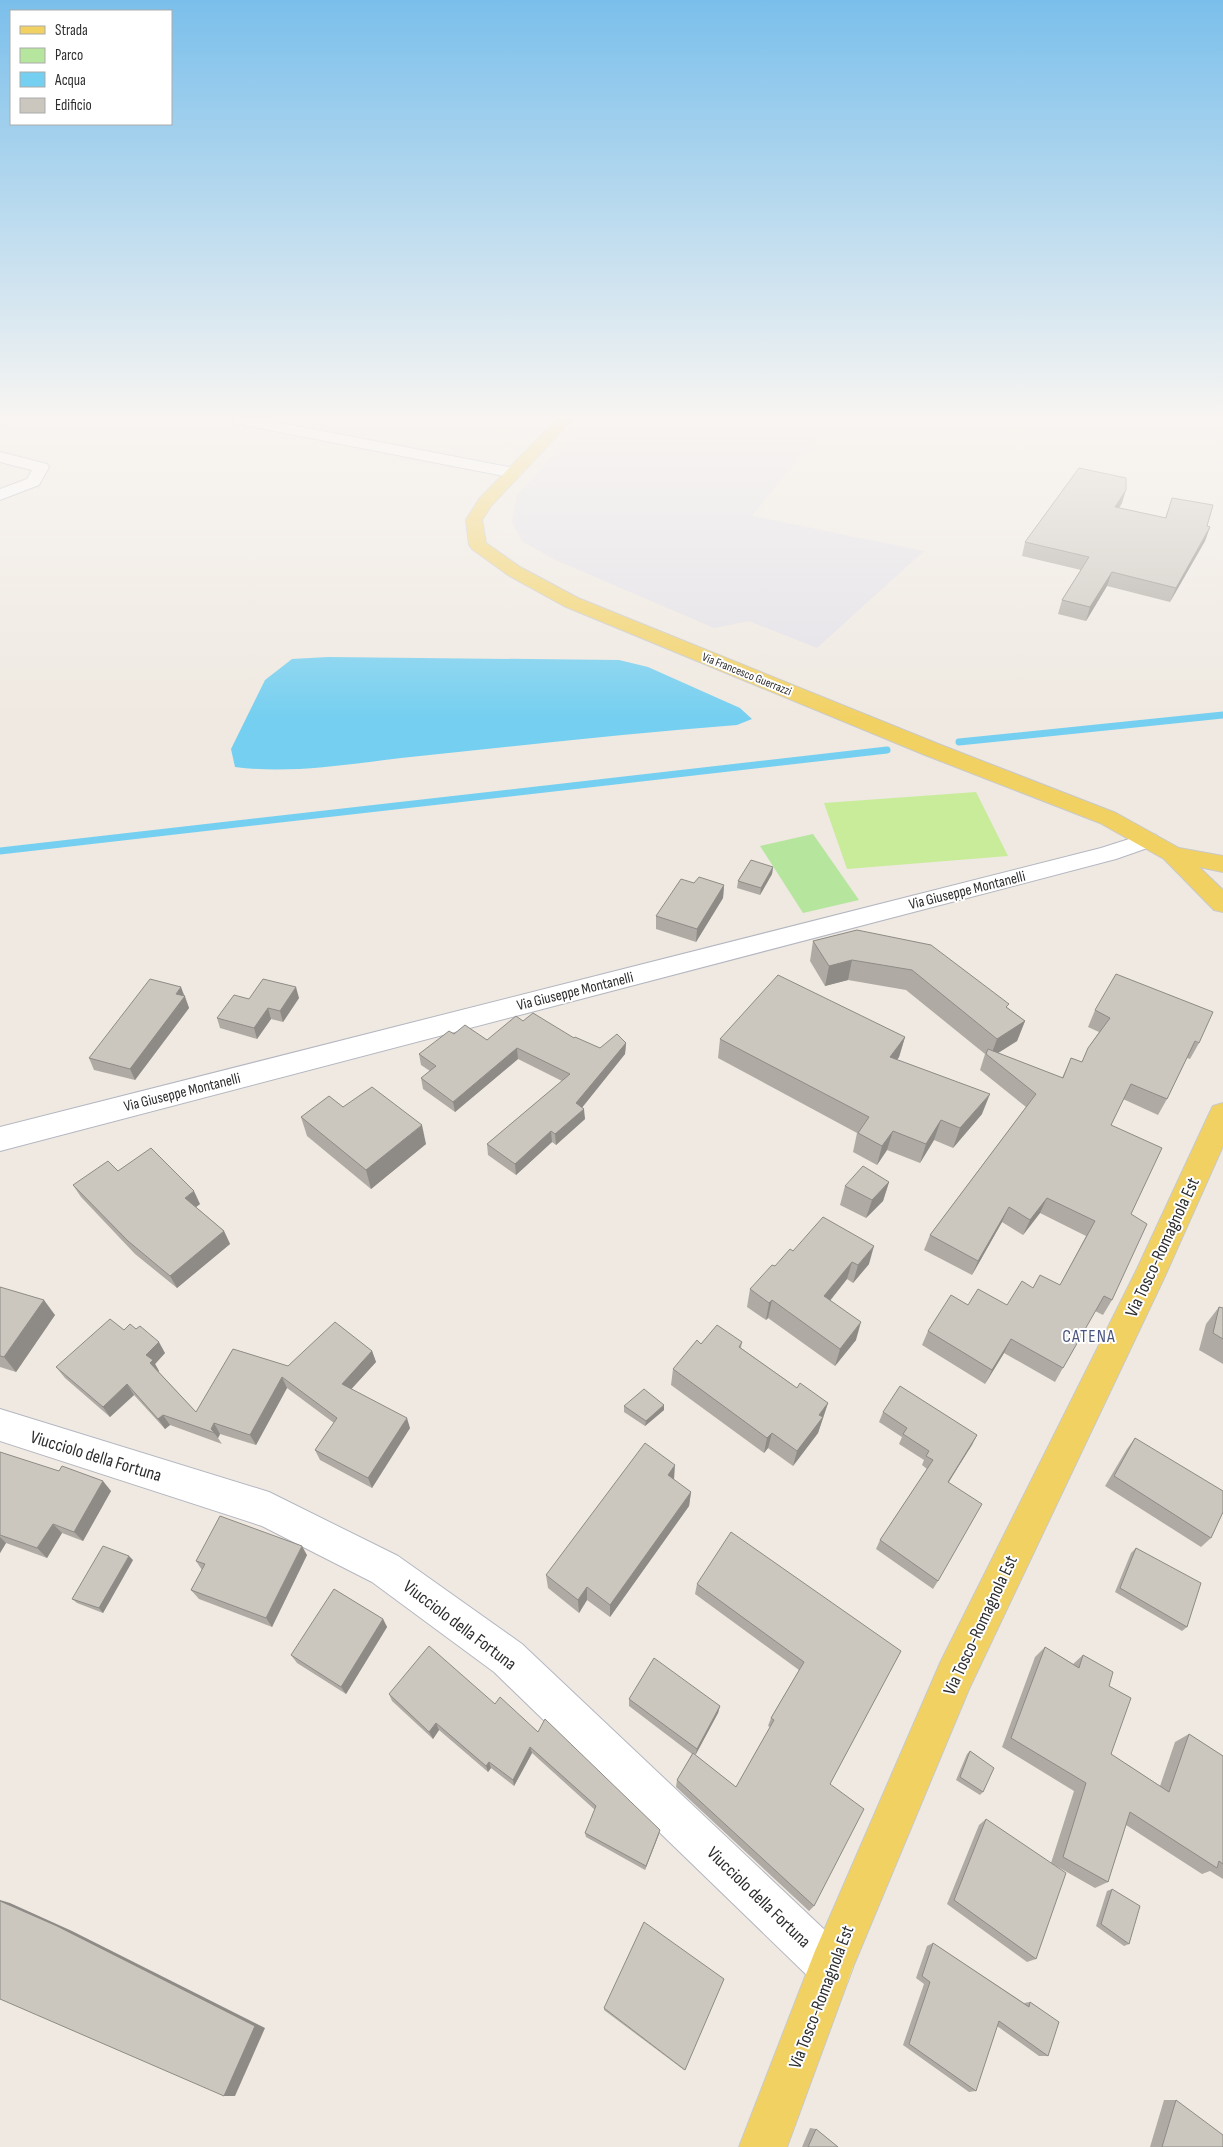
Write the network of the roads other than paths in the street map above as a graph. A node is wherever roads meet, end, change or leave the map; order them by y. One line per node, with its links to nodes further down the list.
1 (475, 519): 2 (main road, Via Francesco Guerrazzi)
2 (1148, 840): 3 (main road, Via Francesco Guerrazzi); 7 (street, Via Giuseppe Montanelli)
3 (1172, 854): 4 (main road, Via Francesco Guerrazzi); 5 (main road, Via Francesco Guerrazzi)
4 (1223, 864)
5 (1223, 903)
6 (1223, 1114): 9 (main road, Via Tosco-Romagnola Est)
7 (0, 1139)
8 (0, 1425): 9 (street, Viucciolo della Fortuna)
9 (831, 1967): 10 (main road, Via Tosco-Romagnola Est)
10 (763, 2147)

